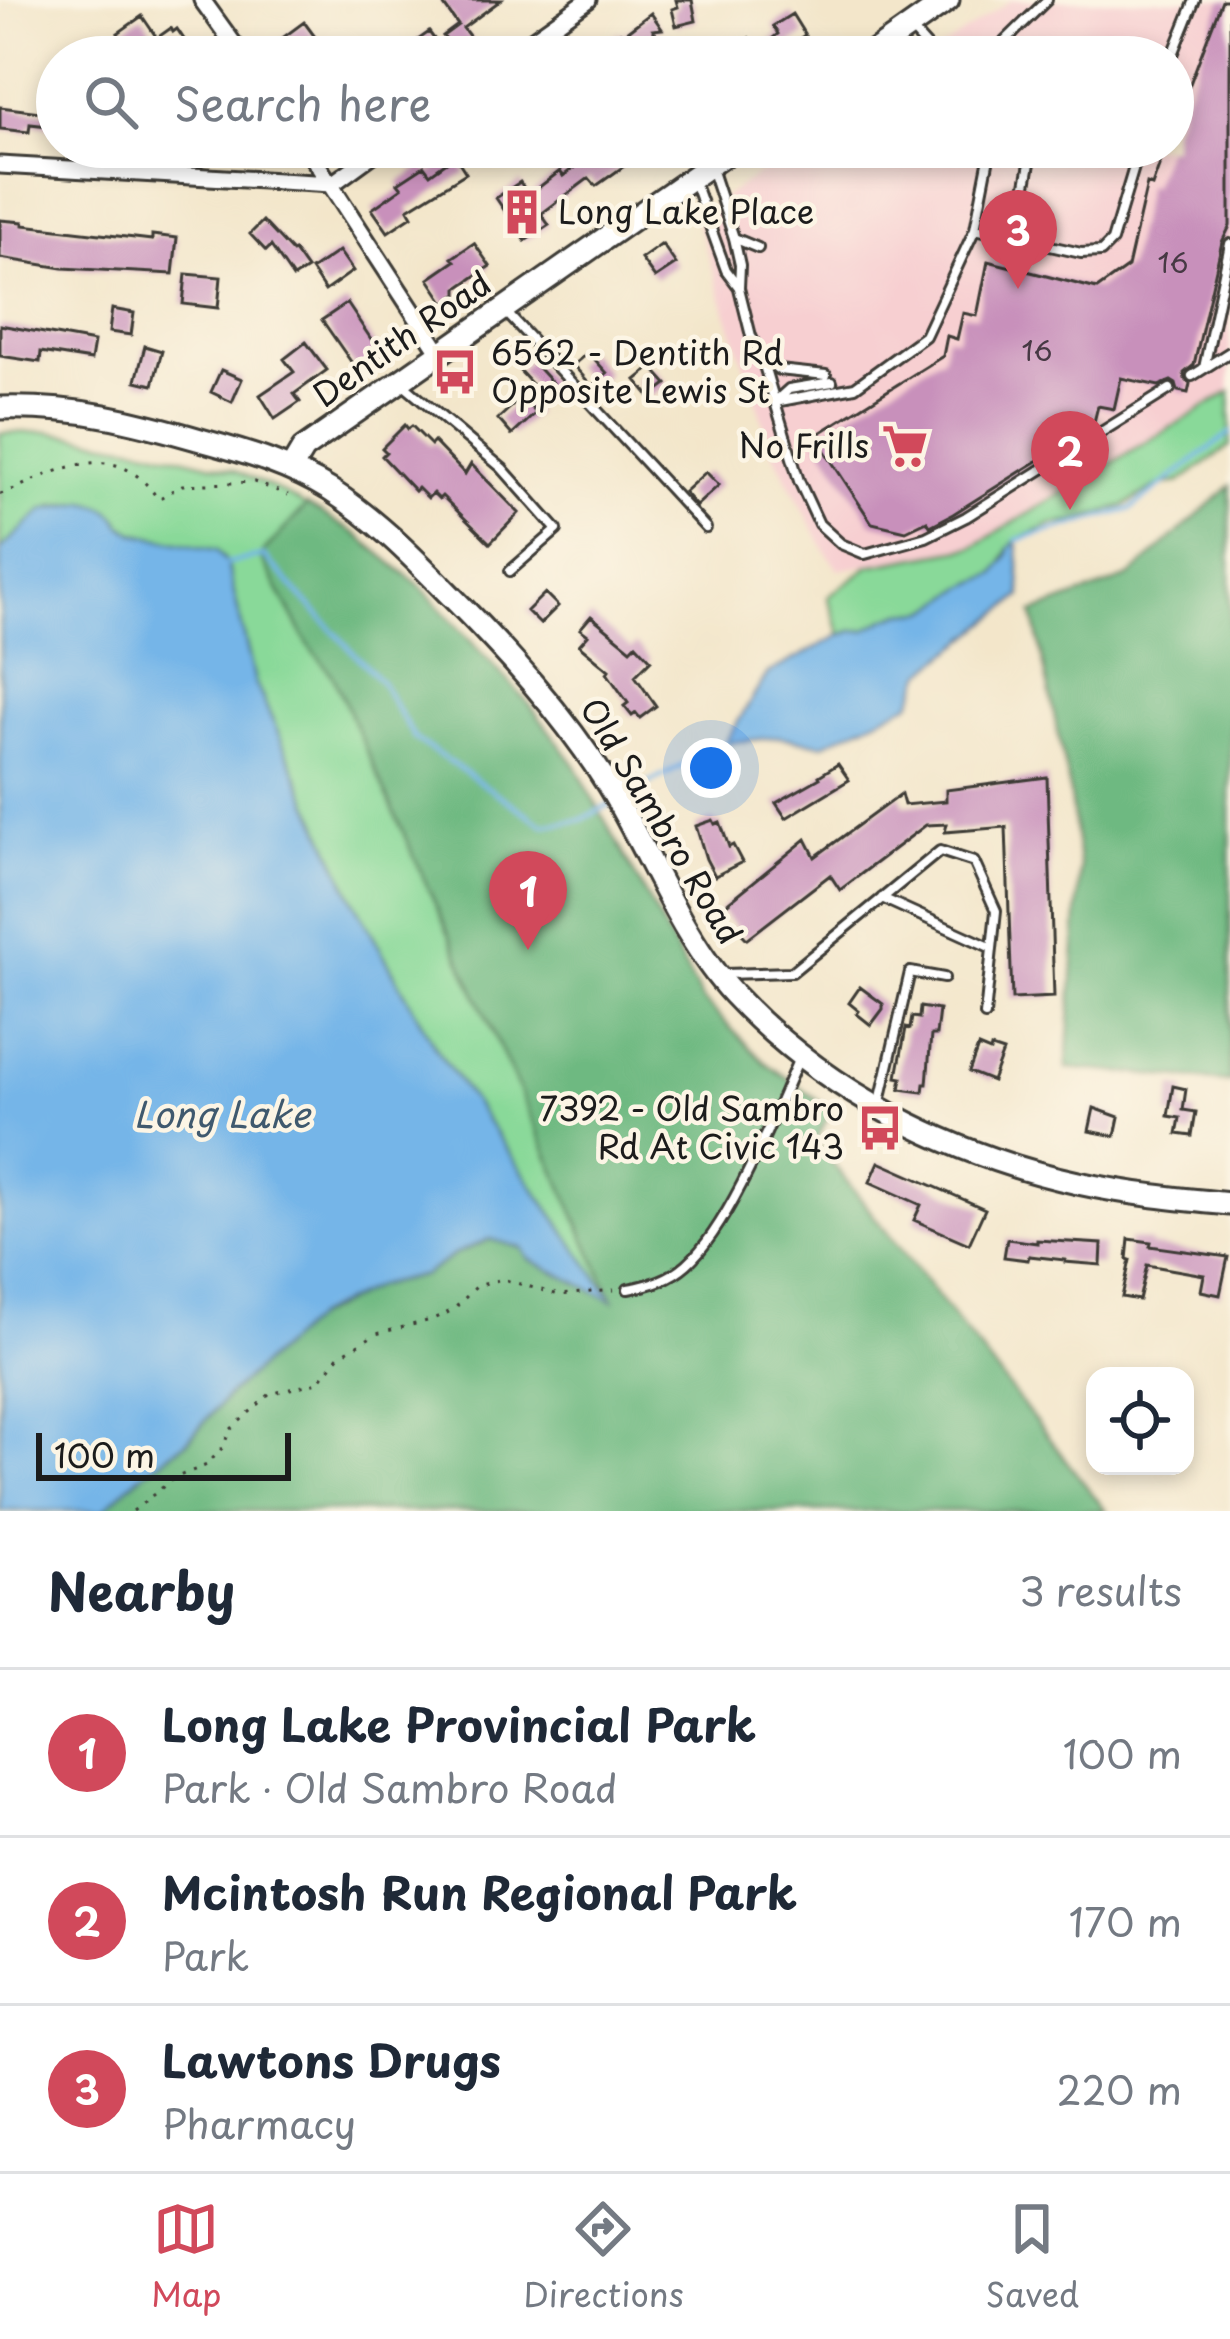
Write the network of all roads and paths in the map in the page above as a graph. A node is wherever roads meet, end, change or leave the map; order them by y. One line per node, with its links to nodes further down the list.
1 (202, 0): 7 (street)
2 (948, 0): 6 (main road)
3 (1047, 0): 11 (lane)
4 (1195, 0): 12 (lane)
5 (580, 2): 8 (street)
6 (910, 28): 9 (main road); 10 (lane)
7 (228, 36)
8 (535, 36)
9 (898, 36)
10 (917, 36)
11 (1010, 36)
12 (1180, 36)
13 (0, 164): 14 (street)
14 (36, 166)
15 (66, 168): 23 (street)
16 (321, 168): 23 (street)
17 (354, 168): 23 (street)
18 (705, 168): 22 (main road, Dentith Road)
19 (987, 168): 24 (lane)
20 (1030, 168): 26 (lane)
21 (1134, 168): 26 (lane)
22 (701, 171): 25 (lane); 29 (lane); 30 (main road, Dentith Road)
23 (332, 184): 32 (street)
24 (975, 229): 26 (lane); 37 (lane)
25 (734, 238): 28 (lane); 29 (lane)
26 (1016, 239)
27 (1230, 244): 34 (lane)
28 (758, 248)
29 (739, 288): 33 (lane)
30 (503, 309): 32 (main road, Dentith Road); 44 (lane)
31 (1230, 352): 34 (lane)
32 (440, 353): 36 (main road, Dentith Road)
33 (762, 359): 37 (lane); 39 (lane)
34 (1204, 368): 35 (lane)
35 (1192, 376)
36 (399, 381): 41 (main road, Dentith Road); 45 (lane)
37 (832, 382): 39 (lane)
38 (1170, 389): 39 (lane)
39 (775, 402)
40 (0, 409): 41 (main road, Old Sambro Road)
41 (291, 469): 48 (main road, Old Sambro Road)
42 (0, 494): 43 (path)
43 (288, 495)
44 (706, 528)
45 (510, 571)
46 (882, 898): 47 (lane); 47 (lane); 48 (lane)
47 (992, 948): 50 (lane)
48 (716, 974): 51 (main road, Old Sambro Road)
49 (944, 978): 52 (lane)
50 (985, 1015)
51 (801, 1055): 52 (main road, Old Sambro Road); 54 (lane)
52 (879, 1107): 53 (main road, Old Sambro Road)
53 (1230, 1204)
54 (628, 1289): 55 (path)
55 (133, 1511)

